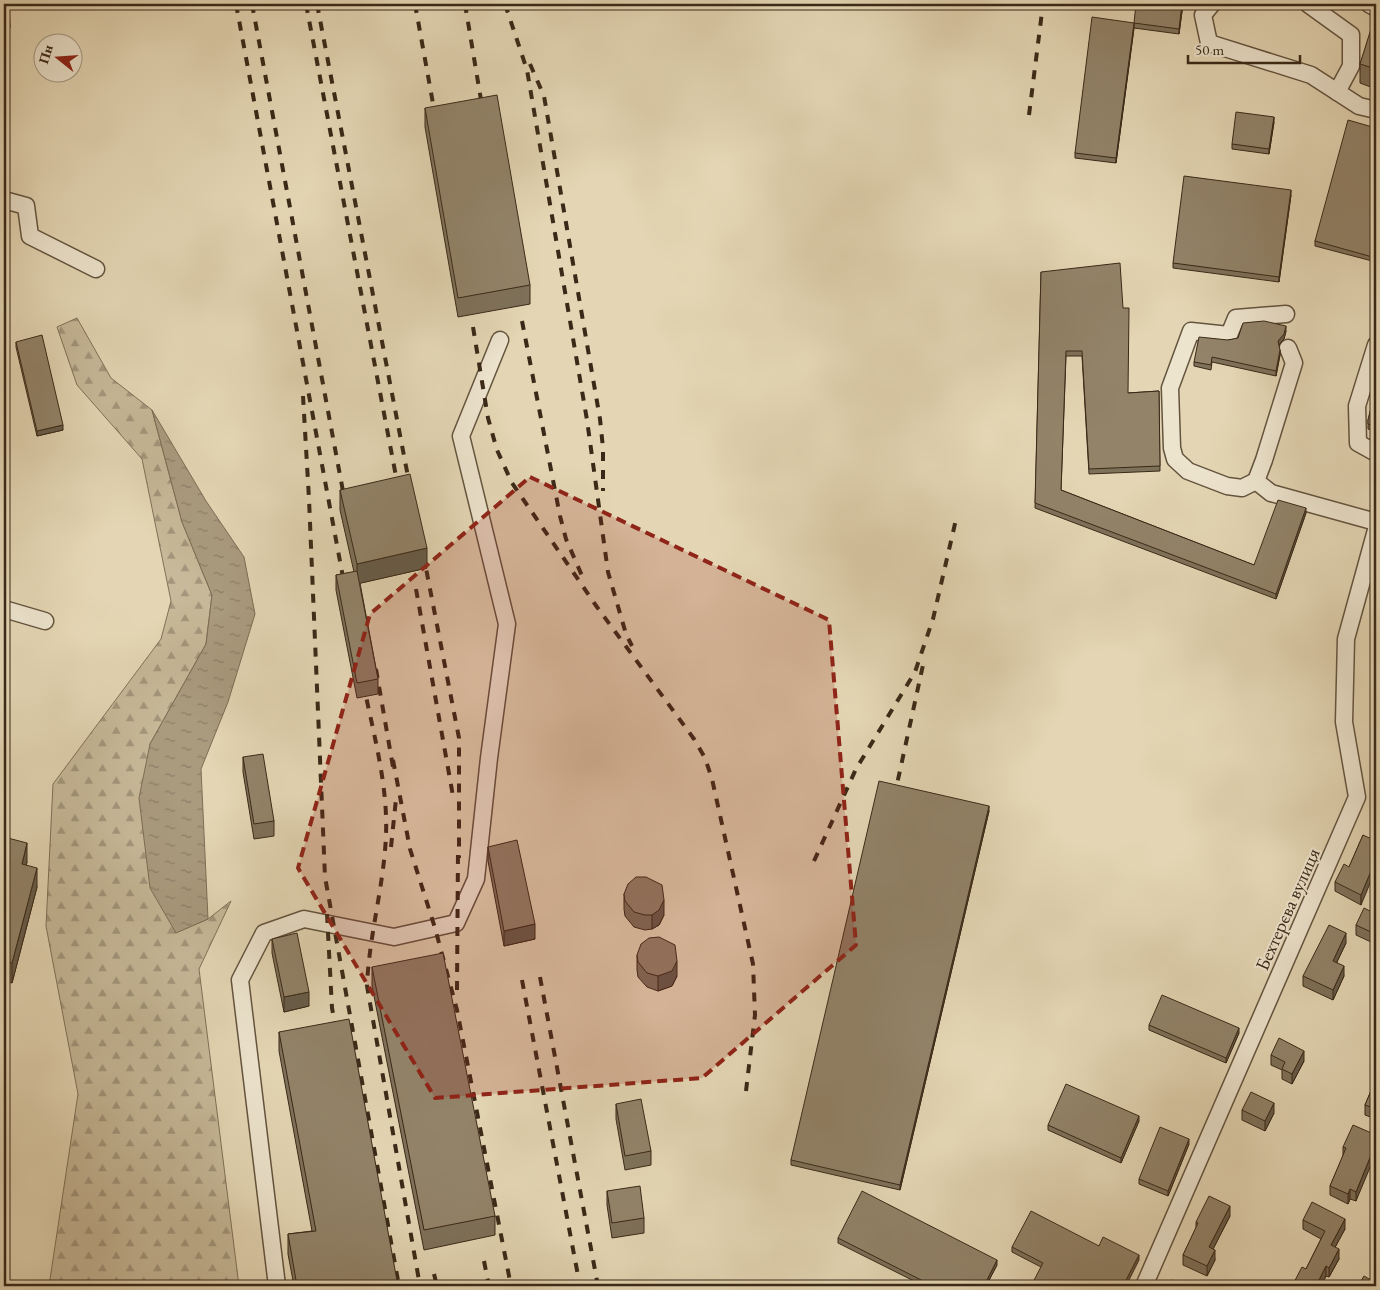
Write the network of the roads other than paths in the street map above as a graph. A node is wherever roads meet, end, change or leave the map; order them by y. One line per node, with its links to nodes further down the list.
1 (1212, 4): 5 (street)
2 (1308, 4): 5 (street)
3 (1369, 4): 4 (street)
4 (1376, 8)
5 (1337, 92): 6 (street)
6 (1376, 110)
7 (4, 200): 8 (street)
8 (96, 269)
9 (1286, 314): 14 (street)
10 (500, 340): 19 (street)
11 (1376, 345): 13 (street)
12 (1288, 348): 14 (street)
13 (1376, 452)
14 (1256, 481): 15 (street)
15 (1376, 522)
16 (1376, 530): 20 (street, Бехтерєва вулиця)
17 (4, 609): 18 (street)
18 (45, 621)
19 (277, 1286)
20 (1144, 1286)

